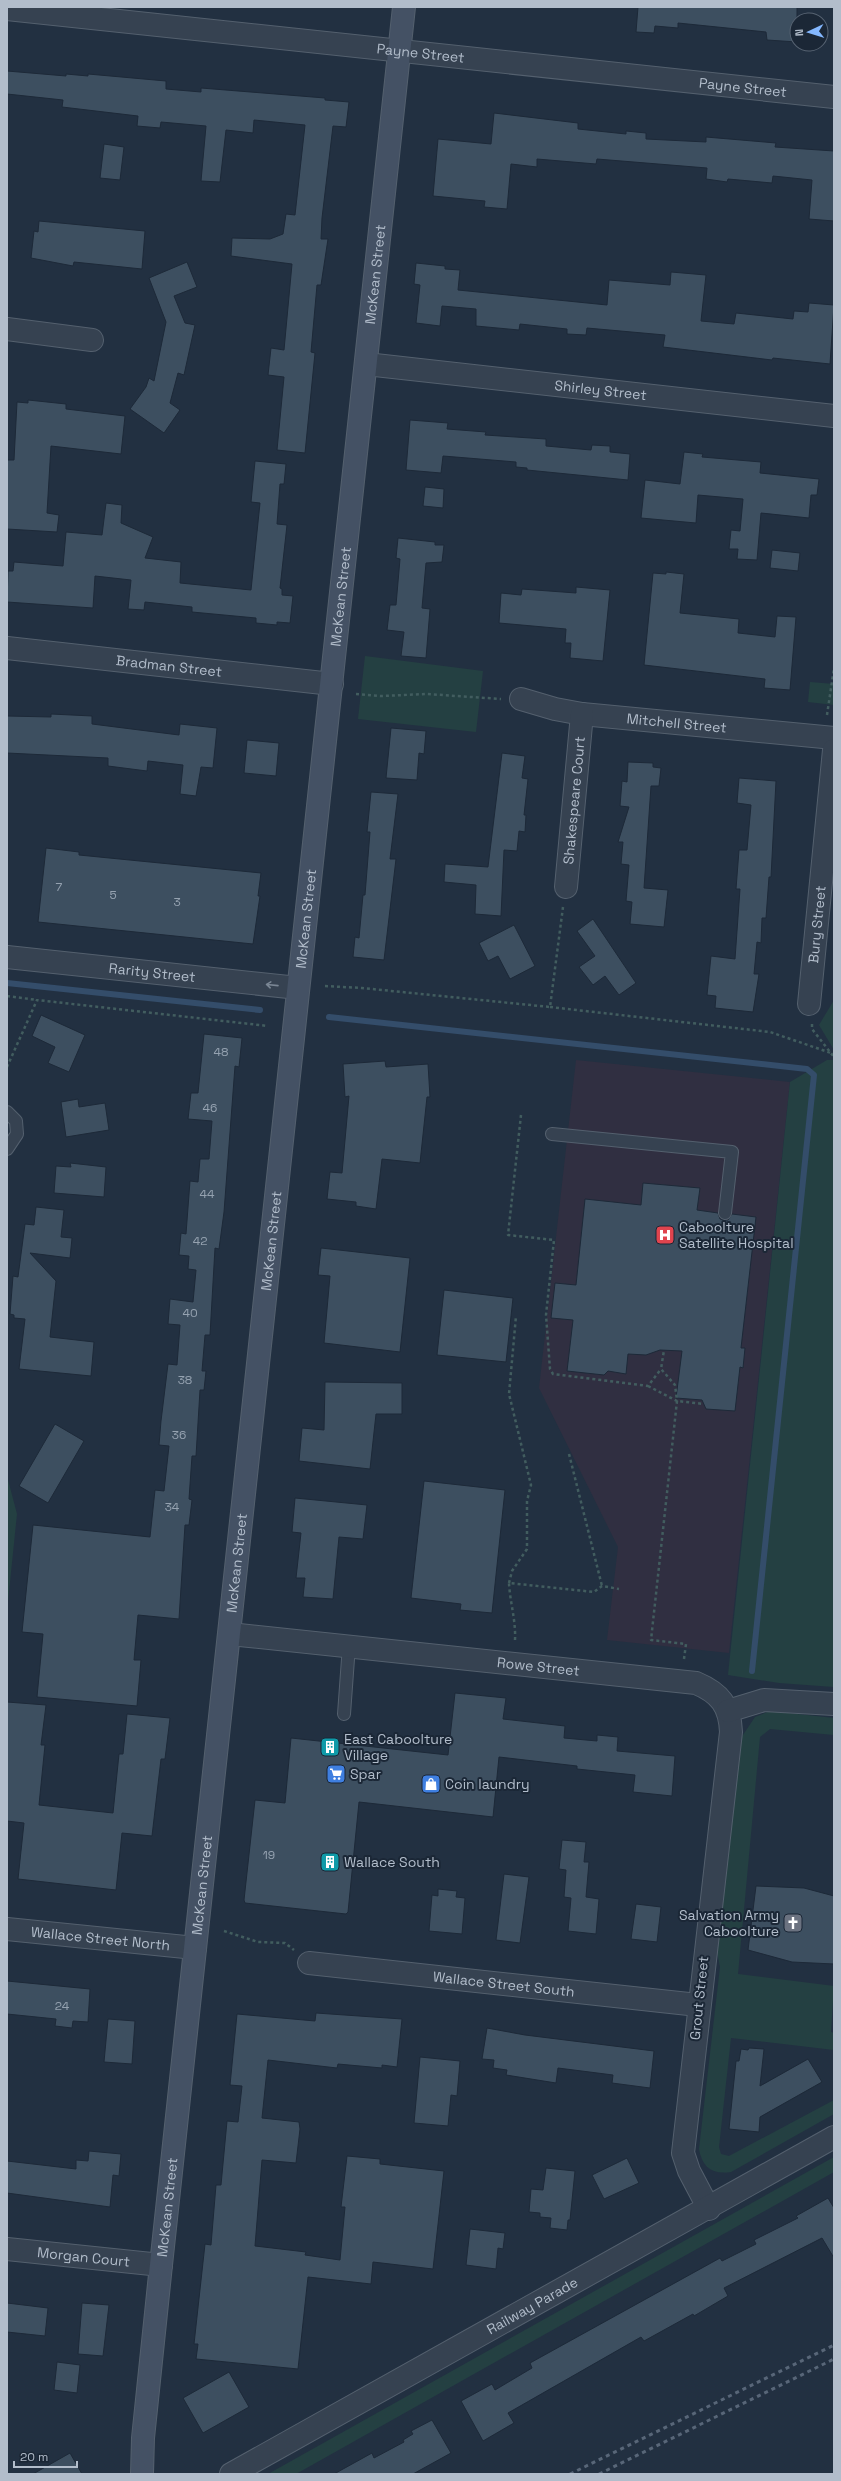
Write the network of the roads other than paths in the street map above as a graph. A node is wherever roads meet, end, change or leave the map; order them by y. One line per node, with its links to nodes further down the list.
1 (404, 7): 3 (main road, McKean Street)
2 (7, 9): 3 (street, Payne Street)
3 (400, 51): 4 (street, Payne Street); 7 (main road, McKean Street)
4 (834, 97)
5 (7, 329): 6 (street)
6 (92, 340)
7 (366, 364): 8 (street, Shirley Street); 10 (main road, McKean Street)
8 (834, 416)
9 (7, 648): 10 (street, Bradman Street)
10 (332, 684): 17 (main road, McKean Street)
11 (521, 699): 12 (street, Mitchell Street)
12 (582, 714): 13 (street, Mitchell Street); 15 (street, Shakespeare Court)
13 (830, 729)
14 (834, 750): 18 (street, Bury Street)
15 (566, 887)
16 (7, 957): 17 (street, Rarity Street, one-way to 16)
17 (298, 988): 23 (main road, McKean Street)
18 (809, 1004)
19 (7, 1112): 21 (lane)
20 (552, 1134): 22 (lane)
21 (7, 1149)
22 (725, 1213)
23 (230, 1634): 24 (street, Rowe Street); 29 (main road, McKean Street)
24 (349, 1645): 26 (street, Rowe Street); 27 (lane)
25 (834, 1704): 26 (street)
26 (728, 1711): 31 (street, Grout Street)
27 (344, 1714)
28 (7, 1929): 29 (street, Wallace Street North)
29 (195, 1948): 35 (main road, McKean Street)
30 (309, 1963): 31 (street, Wallace Street South)
31 (698, 2006): 33 (street, Grout Street)
32 (834, 2137): 33 (street, Railway Parade)
33 (709, 2209): 37 (street, Railway Parade)
34 (7, 2249): 35 (street, Morgan Court)
35 (161, 2265): 36 (main road, McKean Street)
36 (142, 2474)
37 (231, 2474)

